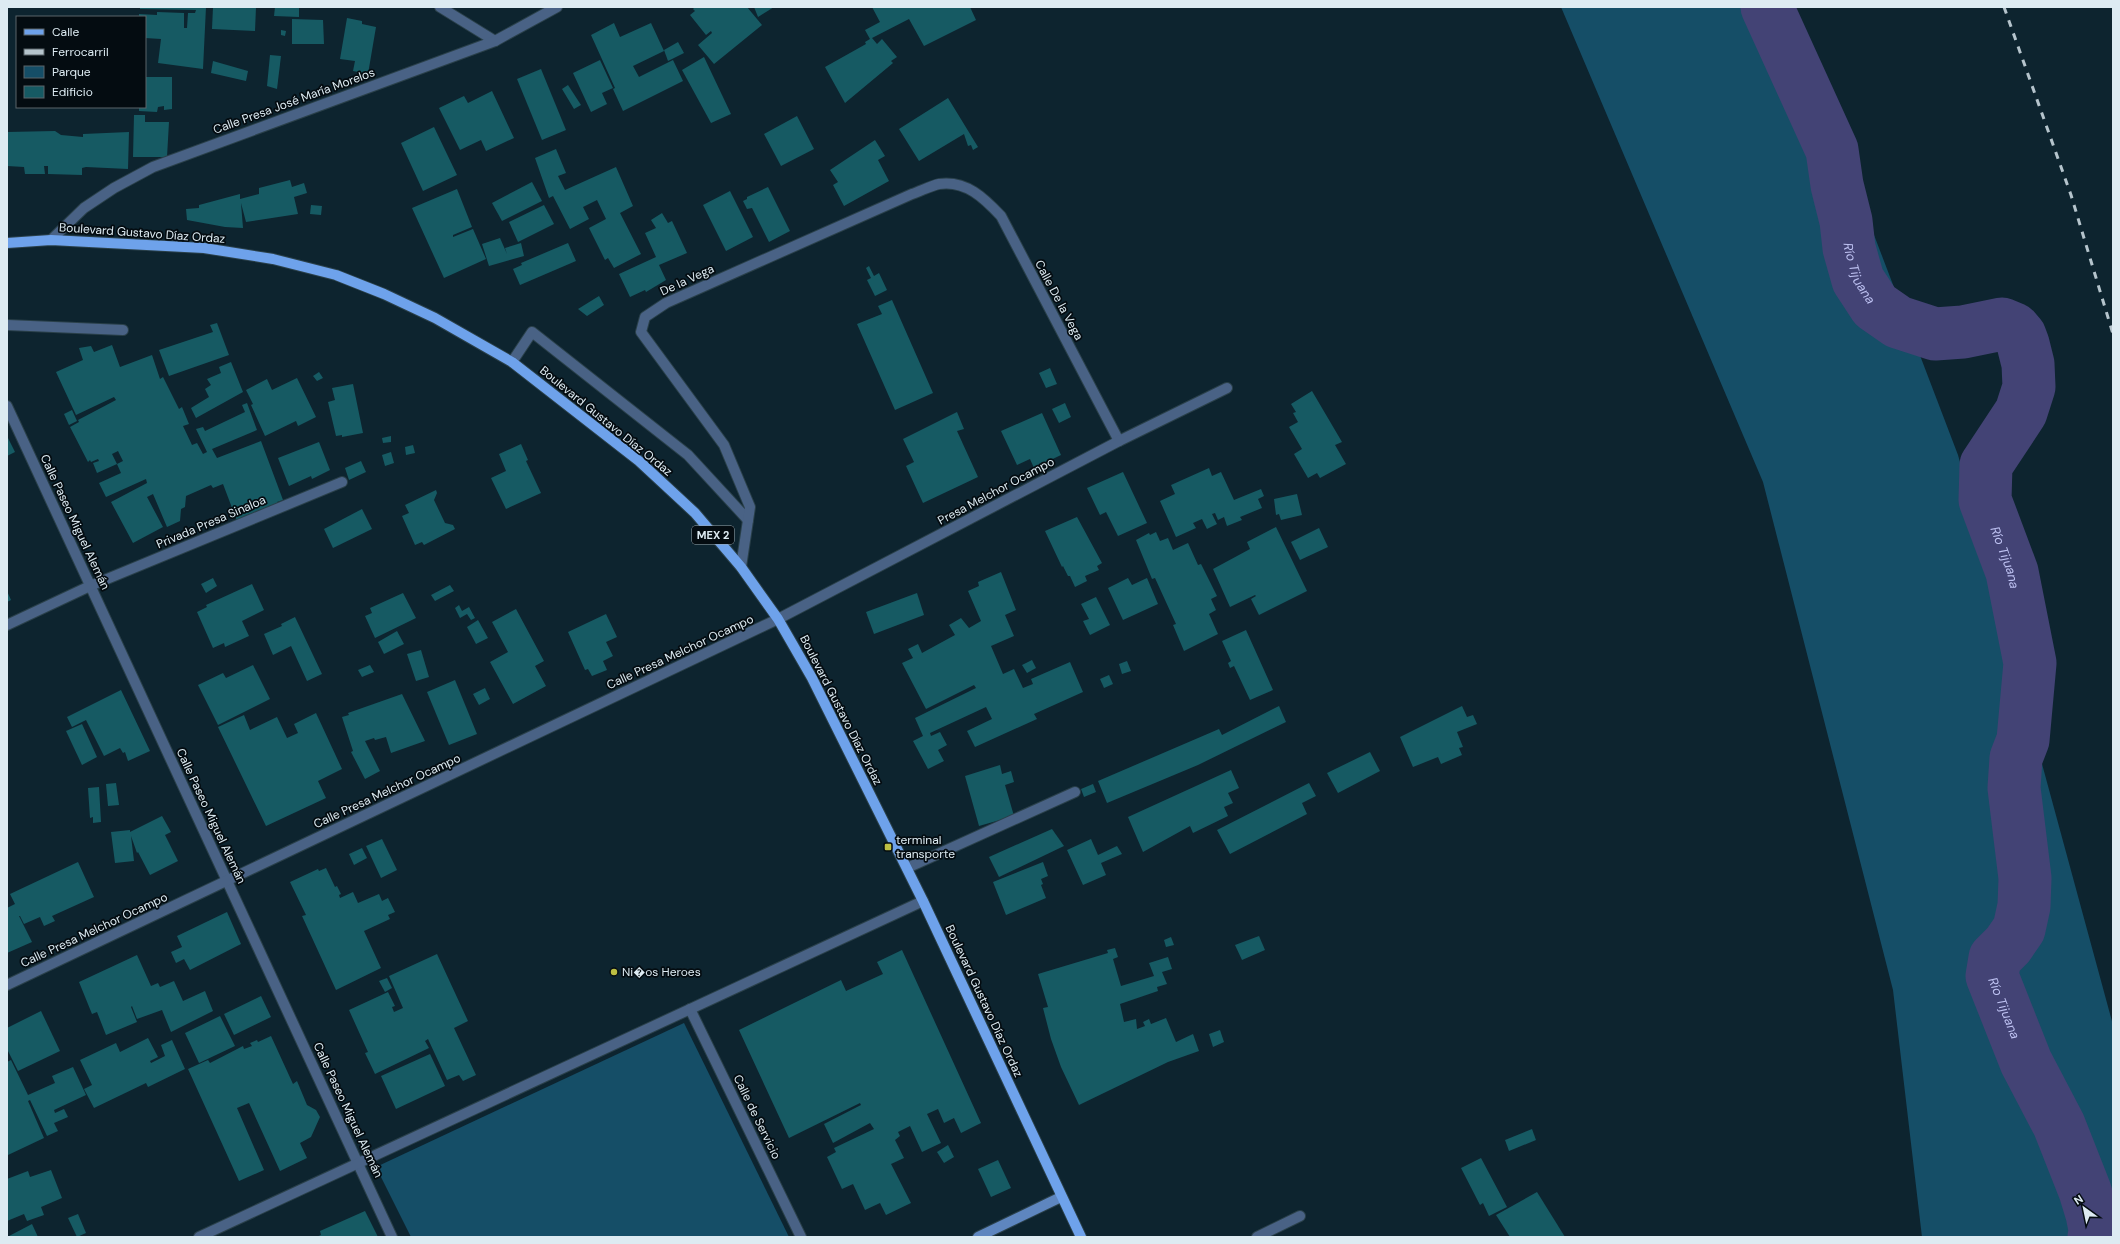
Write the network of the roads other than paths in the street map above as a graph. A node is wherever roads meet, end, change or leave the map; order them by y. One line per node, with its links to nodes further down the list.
1 (440, 7): 3 (street)
2 (557, 7): 3 (street, Calle Presa José María Morelos)
3 (495, 41): 5 (street, Calle Presa José María Morelos)
4 (961, 185): 12 (street, Calle De la Vega); 14 (street, De la Vega)
5 (52, 240): 6 (main road, Boulevard Gustavo Díaz Ordaz / MEX 2); 9 (main road, Boulevard Gustavo Díaz Ordaz / MEX 2)
6 (7, 243)
7 (7, 325): 8 (street)
8 (123, 330)
9 (512, 362): 14 (street); 15 (main road, Boulevard Gustavo Díaz Ordaz / MEX 2)
10 (1228, 388): 12 (street, Presa Melchor Ocampo)
11 (7, 406): 16 (street, Calle Paseo Miguel Alemán)
12 (1119, 441): 17 (street, Presa Melchor Ocampo)
13 (342, 482): 16 (street, Privada Presa Sinaloa)
14 (748, 520): 15 (street, De la Vega)
15 (741, 567): 17 (main road, Boulevard Gustavo Díaz Ordaz / MEX 2)
16 (90, 586): 18 (street, Privada Presa Sinaloa); 21 (street, Calle Paseo Miguel Alemán)
17 (778, 619): 20 (main road, Boulevard Gustavo Díaz Ordaz / MEX 2); 21 (street, Calle Presa Melchor Ocampo)
18 (7, 625)
19 (1075, 792): 20 (street)
20 (907, 868): 22 (main road, Boulevard Gustavo Díaz Ordaz / MEX 2)
21 (227, 881): 23 (street, Calle Presa Melchor Ocampo); 25 (street, Calle Paseo Miguel Alemán)
22 (923, 901): 24 (street); 26 (main road, Boulevard Gustavo Díaz Ordaz / MEX 2)
23 (7, 985)
24 (690, 1009): 25 (street); 30 (street, Calle de Servicio)
25 (358, 1163): 28 (street); 29 (street, Calle Paseo Miguel Alemán)
26 (1062, 1197): 31 (street); 32 (main road, Boulevard Gustavo Díaz Ordaz / MEX 2)
27 (1300, 1216): 33 (street)
28 (199, 1237)
29 (392, 1237)
30 (801, 1237)
31 (978, 1237)
32 (1081, 1237)
33 (1257, 1237)

